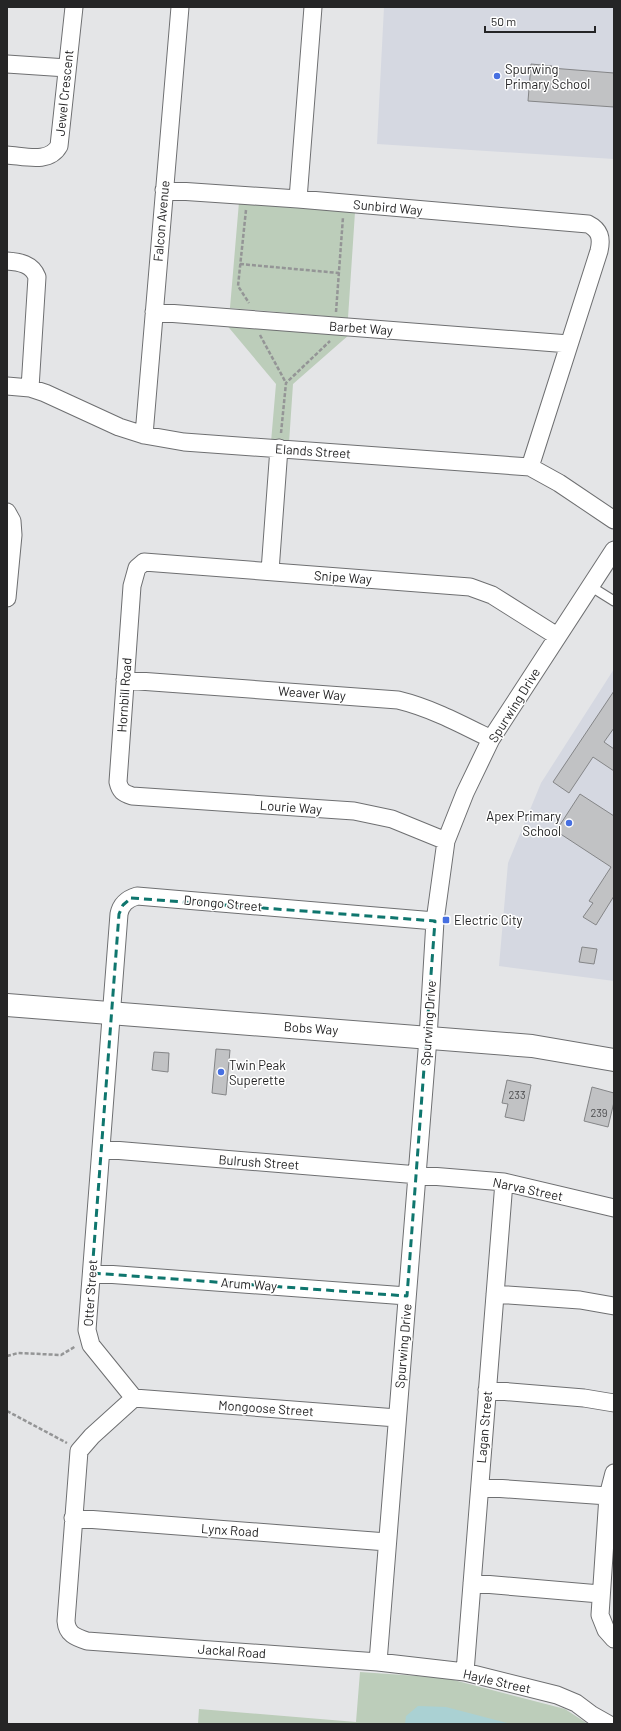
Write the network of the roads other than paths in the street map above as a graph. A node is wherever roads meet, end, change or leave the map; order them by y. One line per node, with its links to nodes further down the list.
1 (74, 7): 5 (street, Jewel Crescent)
2 (180, 7): 7 (street, Falcon Avenue)
3 (313, 7): 8 (street)
4 (7, 64): 5 (street)
5 (67, 68): 6 (street, Jewel Crescent)
6 (7, 154)
7 (164, 190): 8 (street, Sunbird Way); 10 (street, Falcon Avenue)
8 (298, 199): 11 (street, Sunbird Way)
9 (7, 261): 13 (street)
10 (154, 312): 11 (street, Barbet Way); 14 (street, Falcon Avenue)
11 (569, 344): 16 (street)
12 (7, 386): 13 (street, Elands Street)
13 (30, 388): 14 (street, Elands Street)
14 (144, 435): 15 (street, Elands Street)
15 (279, 448): 16 (street, Elands Street); 20 (street)
16 (530, 467): 18 (street, Elands Street)
17 (7, 512): 23 (street)
18 (614, 520)
19 (614, 550): 22 (street, Spurwing Drive)
20 (270, 571): 21 (street, Snipe Way); 25 (street, Snipe Way)
21 (132, 586): 26 (street, Hornbill Road)
22 (590, 586): 24 (lane); 25 (street, Spurwing Drive)
23 (7, 598)
24 (614, 601)
25 (557, 636): 27 (street, Spurwing Drive)
26 (126, 680): 27 (street, Weaver Way); 28 (street, Hornbill Road)
27 (491, 739): 29 (street, Spurwing Drive)
28 (132, 796): 29 (street, Lourie Way)
29 (446, 841): 30 (street, Spurwing Drive)
30 (435, 921): 32 (street, Drongo Street); 33 (street, Spurwing Drive)
31 (7, 1004): 32 (street, Bobs Way)
32 (112, 1013): 33 (street, Bobs Way); 35 (street, Otter Street)
33 (428, 1038): 34 (street, Bobs Way); 36 (street, Spurwing Drive)
34 (614, 1060)
35 (101, 1150): 36 (street, Bulrush Street); 39 (street, Otter Street)
36 (417, 1174): 37 (street, Narva Street); 41 (street, Spurwing Drive)
37 (504, 1182): 38 (street, Narva Street); 40 (street, Lagan Street)
38 (614, 1208)
39 (92, 1273): 41 (street, Arum Way); 44 (street, Otter Street)
40 (495, 1294): 42 (street); 43 (street, Lagan Street)
41 (407, 1296): 46 (street, Spurwing Drive)
42 (614, 1306)
43 (487, 1390): 45 (street); 48 (street, Lagan Street)
44 (134, 1398): 46 (street, Mongoose Street); 50 (street)
45 (614, 1403)
46 (397, 1418): 51 (street, Spurwing Drive)
47 (614, 1473): 49 (street)
48 (480, 1487): 49 (street); 52 (street, Lagan Street)
49 (608, 1496): 53 (street)
50 (73, 1518): 51 (street, Lynx Road); 55 (street, Jackal Road)
51 (387, 1542): 55 (street, Spurwing Drive)
52 (472, 1583): 53 (street); 56 (street, Lagan Street)
53 (600, 1594): 54 (street)
54 (614, 1639)
55 (378, 1662): 56 (street, Hayle Street)
56 (465, 1672): 57 (street, Hayle Street)
57 (608, 1724)

